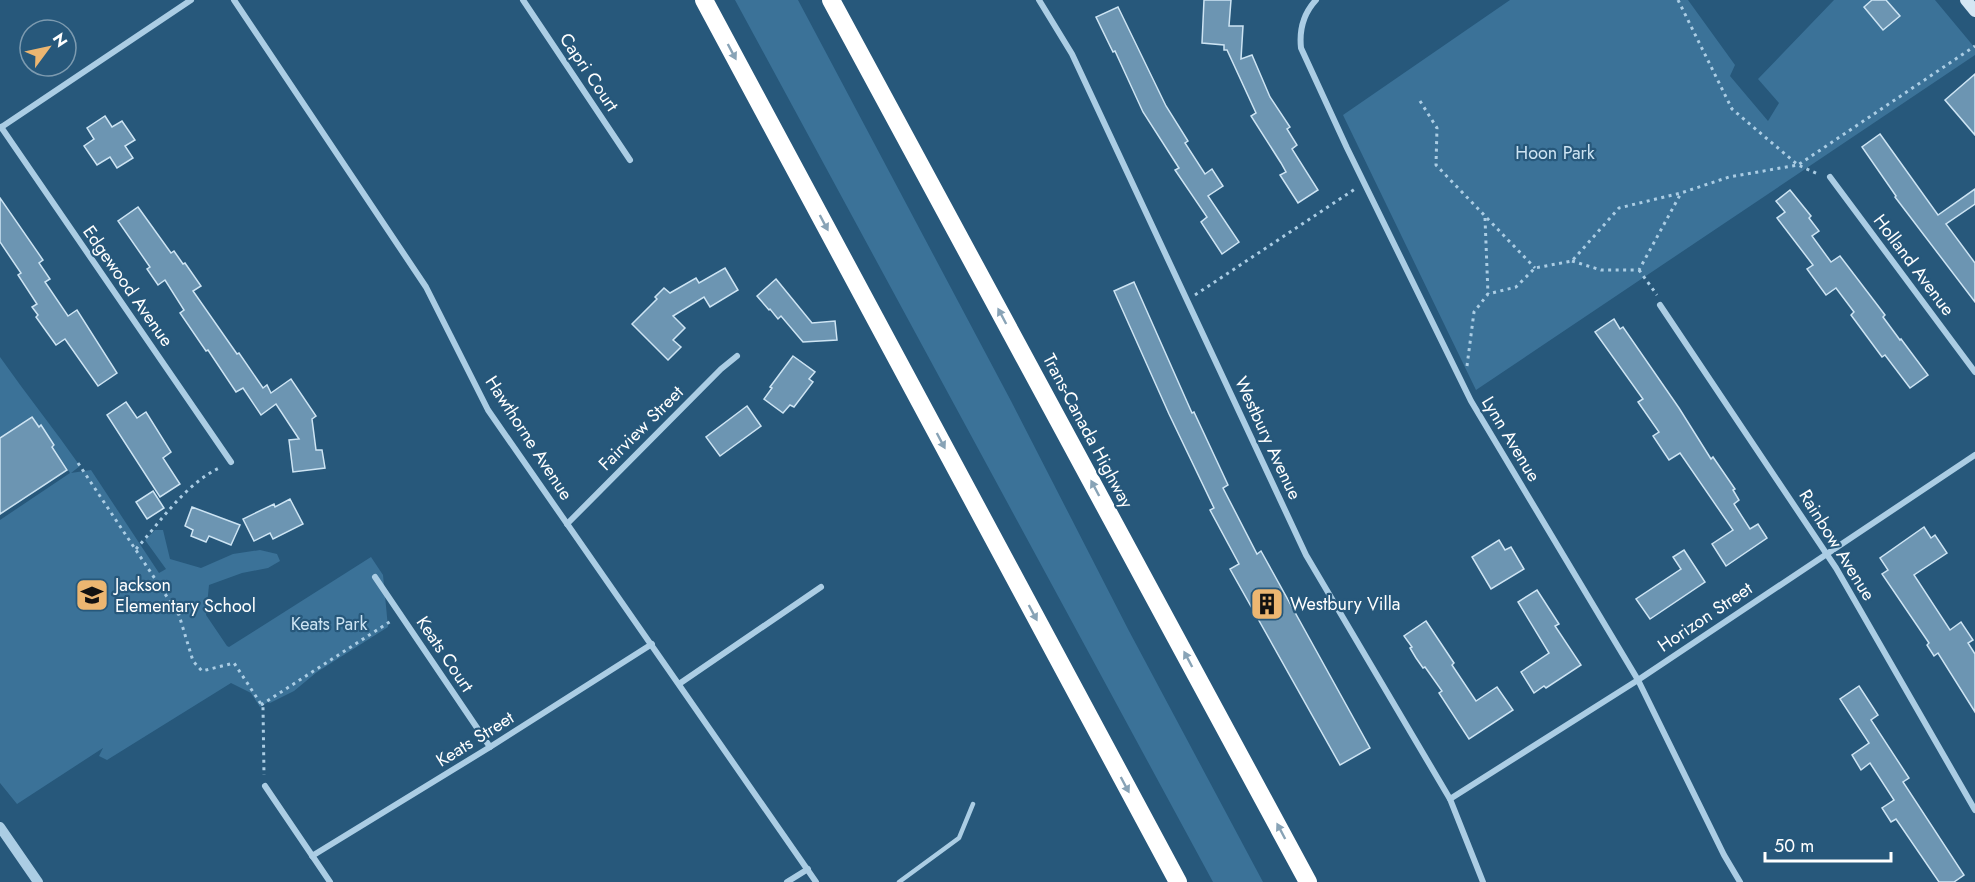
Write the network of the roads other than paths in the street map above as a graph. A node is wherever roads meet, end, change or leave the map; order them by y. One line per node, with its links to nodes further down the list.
1 (191, 0): 8 (street)
2 (234, 0): 16 (street, Hawthorne Avenue)
3 (523, 0): 9 (street, Capri Court)
4 (704, 0): 31 (highway, one-way to 31)
5 (831, 0): 37 (highway, Trans-Canada Highway, one-way to 5)
6 (1039, 0): 25 (street, Westbury Avenue)
7 (1316, 0): 21 (street, Lynn Avenue)
8 (1, 128): 15 (street, Edgewood Avenue)
9 (630, 160)
10 (1830, 177): 13 (street, Holland Avenue)
11 (1660, 305): 17 (street, Rainbow Avenue)
12 (738, 356): 16 (street, Fairview Street)
13 (1975, 372)
14 (1975, 455): 17 (street, Horizon Street)
15 (231, 462)
16 (567, 524): 20 (street, Hawthorne Avenue)
17 (1827, 553): 21 (street, Horizon Street); 27 (street, Rainbow Avenue)
18 (375, 578): 23 (street, Keats Court)
19 (820, 587): 22 (street)
20 (652, 644): 22 (street, Hawthorne Avenue); 23 (street, Keats Street)
21 (1638, 680): 25 (street, Horizon Street); 39 (street, Lynn Avenue)
22 (679, 684): 30 (street, Hawthorne Avenue)
23 (490, 747): 29 (street, Keats Street)
24 (265, 786): 29 (street)
25 (1450, 799): 38 (street, Westbury Avenue)
26 (973, 804): 36 (lane)
27 (1975, 810)
28 (0, 827): 32 (street)
29 (312, 856): 33 (street)
30 (808, 869): 34 (street); 35 (street, Hawthorne Avenue)
31 (1176, 879)
32 (38, 882)
33 (330, 882)
34 (787, 882)
35 (816, 882)
36 (899, 882)
37 (1308, 882)
38 (1484, 882)
39 (1740, 882)

